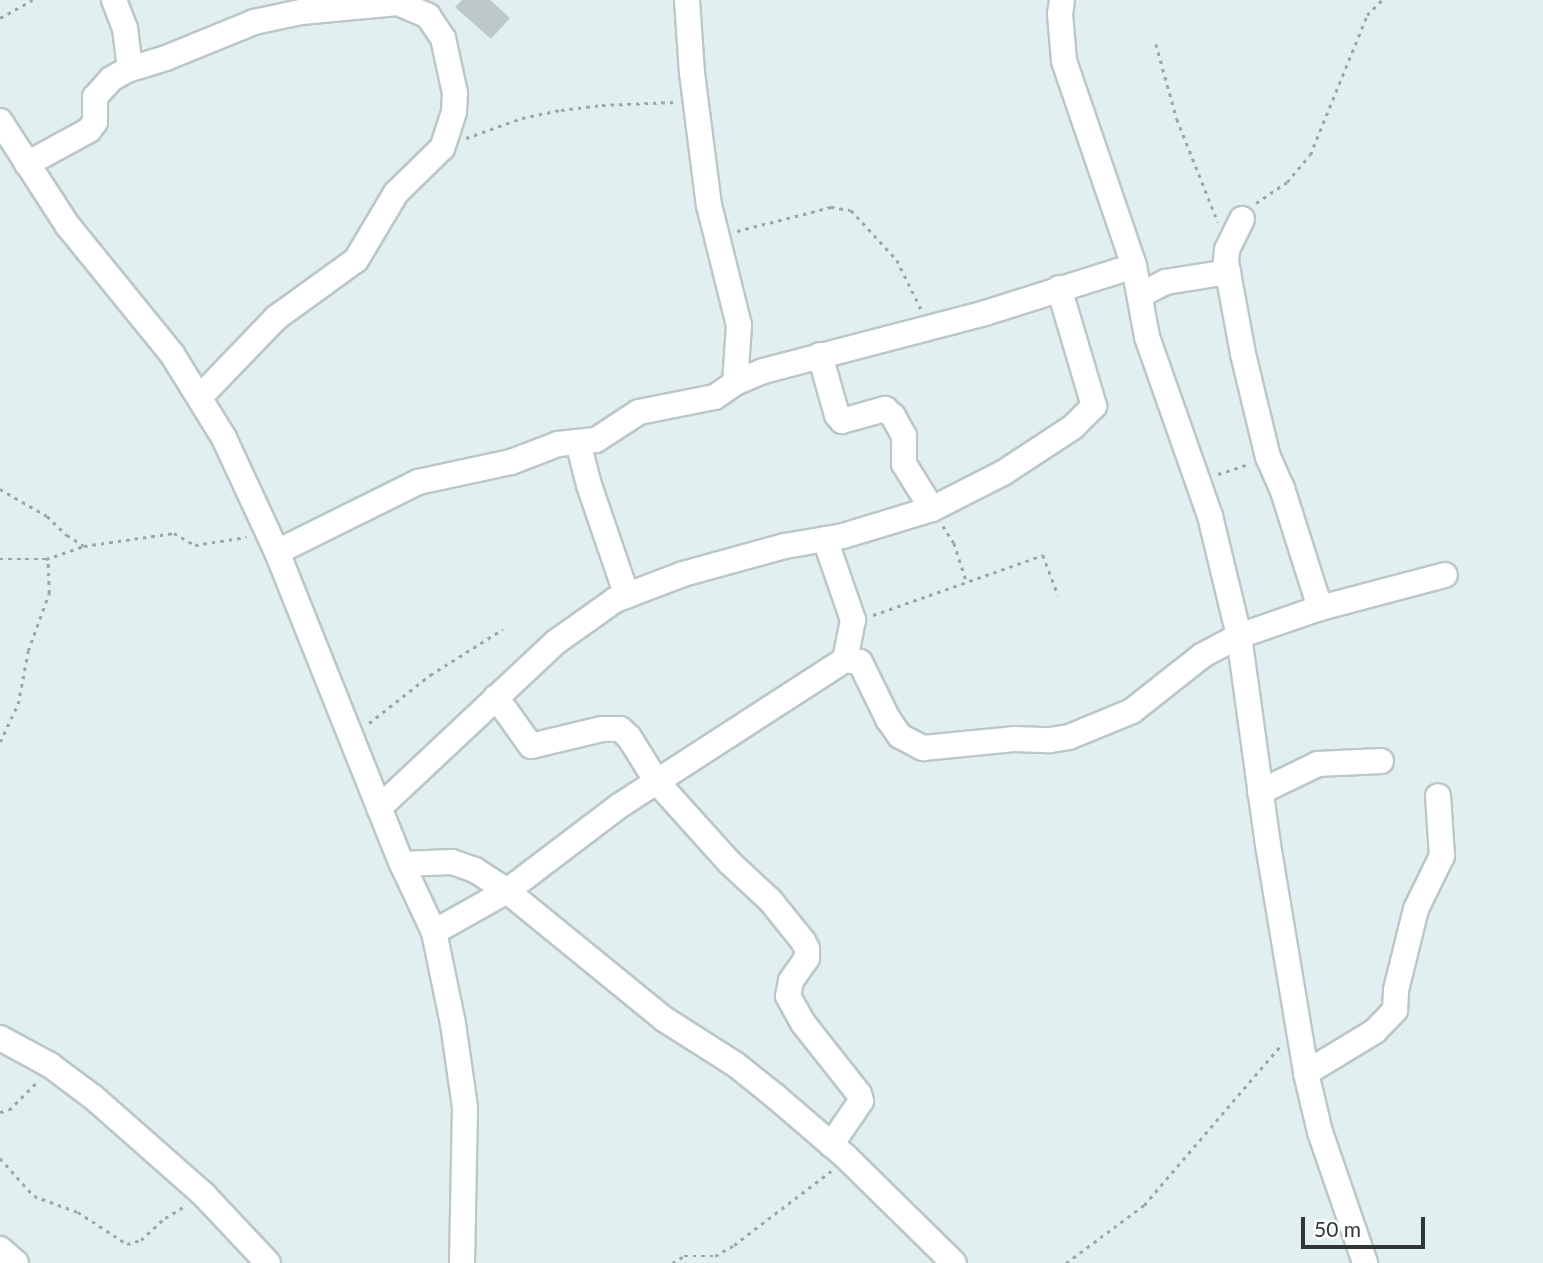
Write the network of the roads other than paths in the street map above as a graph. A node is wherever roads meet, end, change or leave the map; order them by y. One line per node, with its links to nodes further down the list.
1 (114, 0): 4 (street)
2 (687, 0): 13 (street)
3 (1062, 0): 9 (street)
4 (130, 69): 6 (street); 14 (street)
5 (0, 121): 6 (street)
6 (27, 164): 14 (street)
7 (1242, 219): 8 (street)
8 (1228, 261): 11 (street); 21 (street)
9 (1134, 266): 10 (street); 11 (street)
10 (1059, 288): 12 (street); 16 (street)
11 (1139, 295): 22 (street)
12 (820, 355): 13 (street); 16 (street)
13 (735, 383): 15 (street)
14 (201, 396): 18 (street)
15 (578, 442): 18 (street); 20 (street)
16 (932, 509): 17 (street)
17 (825, 539): 20 (street); 23 (street)
18 (273, 543): 29 (street)
19 (1445, 575): 21 (street)
20 (627, 596): 24 (street)
21 (1320, 608): 22 (street)
22 (1239, 636): 23 (street); 27 (street)
23 (845, 660): 26 (street)
24 (496, 697): 26 (street); 29 (street)
25 (1381, 761): 27 (street)
26 (657, 782): 31 (street); 35 (street)
27 (1260, 792): 34 (street)
28 (1438, 796): 34 (street)
29 (379, 808): 30 (street)
30 (402, 864): 31 (street); 32 (street)
31 (507, 891): 32 (street); 35 (street)
32 (434, 932): 39 (street)
33 (0, 1038): 38 (street)
34 (1306, 1073): 41 (street)
35 (839, 1151): 40 (street)
36 (0, 1250): 37 (street)
37 (16, 1263)
38 (268, 1263)
39 (462, 1263)
40 (954, 1263)
41 (1364, 1263)

